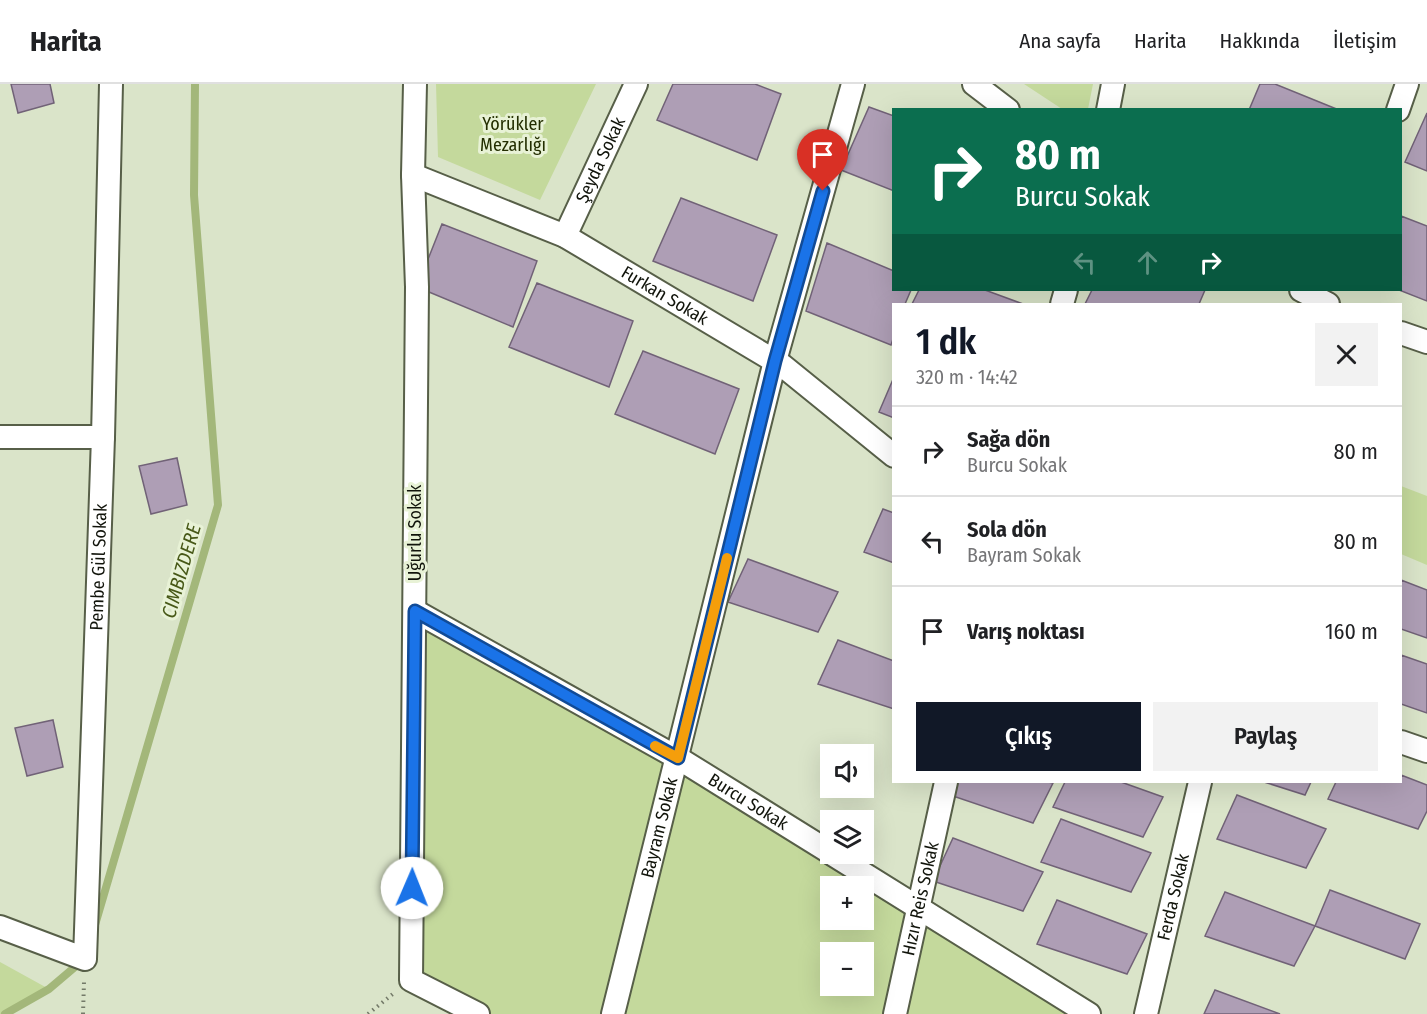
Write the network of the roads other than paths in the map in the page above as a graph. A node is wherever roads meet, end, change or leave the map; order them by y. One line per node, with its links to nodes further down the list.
1 (111, 84): 19 (street, Pembe Gül Sokak)
2 (415, 84): 11 (street, Uğurlu Sokak)
3 (636, 84): 12 (street, Şeyda Sokak)
4 (853, 84): 17 (street, Bayram Sokak)
5 (975, 84): 8 (street)
6 (1113, 84): 9 (street)
7 (1407, 84): 10 (street)
8 (1005, 108)
9 (1108, 108)
10 (1399, 108)
11 (413, 175): 12 (street, Furkan Sokak); 21 (street, Uğurlu Sokak)
12 (565, 236): 17 (street, Furkan Sokak)
13 (1303, 291): 14 (street)
14 (1328, 303)
15 (1402, 333): 16 (street)
16 (1427, 342)
17 (775, 361): 20 (street, Furkan Sokak); 24 (street, Bayram Sokak)
18 (0, 437): 19 (street)
19 (103, 437): 30 (street, Pembe Gül Sokak)
20 (892, 454)
21 (415, 611): 24 (street, Burcu Sokak); 31 (street, Uğurlu Sokak)
22 (1402, 742): 23 (street)
23 (1427, 751)
24 (678, 758): 27 (street, Burcu Sokak); 32 (street, Bayram Sokak)
25 (946, 783): 29 (street, Hızır Reis Sokak)
26 (1200, 783): 35 (street, Ferda Sokak)
27 (820, 846)
28 (850, 864): 29 (street, Burcu Sokak)
29 (917, 906): 33 (street, Hızır Reis Sokak); 34 (street, Burcu Sokak)
30 (0, 927)
31 (478, 1014)
32 (612, 1014)
33 (895, 1014)
34 (1089, 1014)
35 (1146, 1014)

